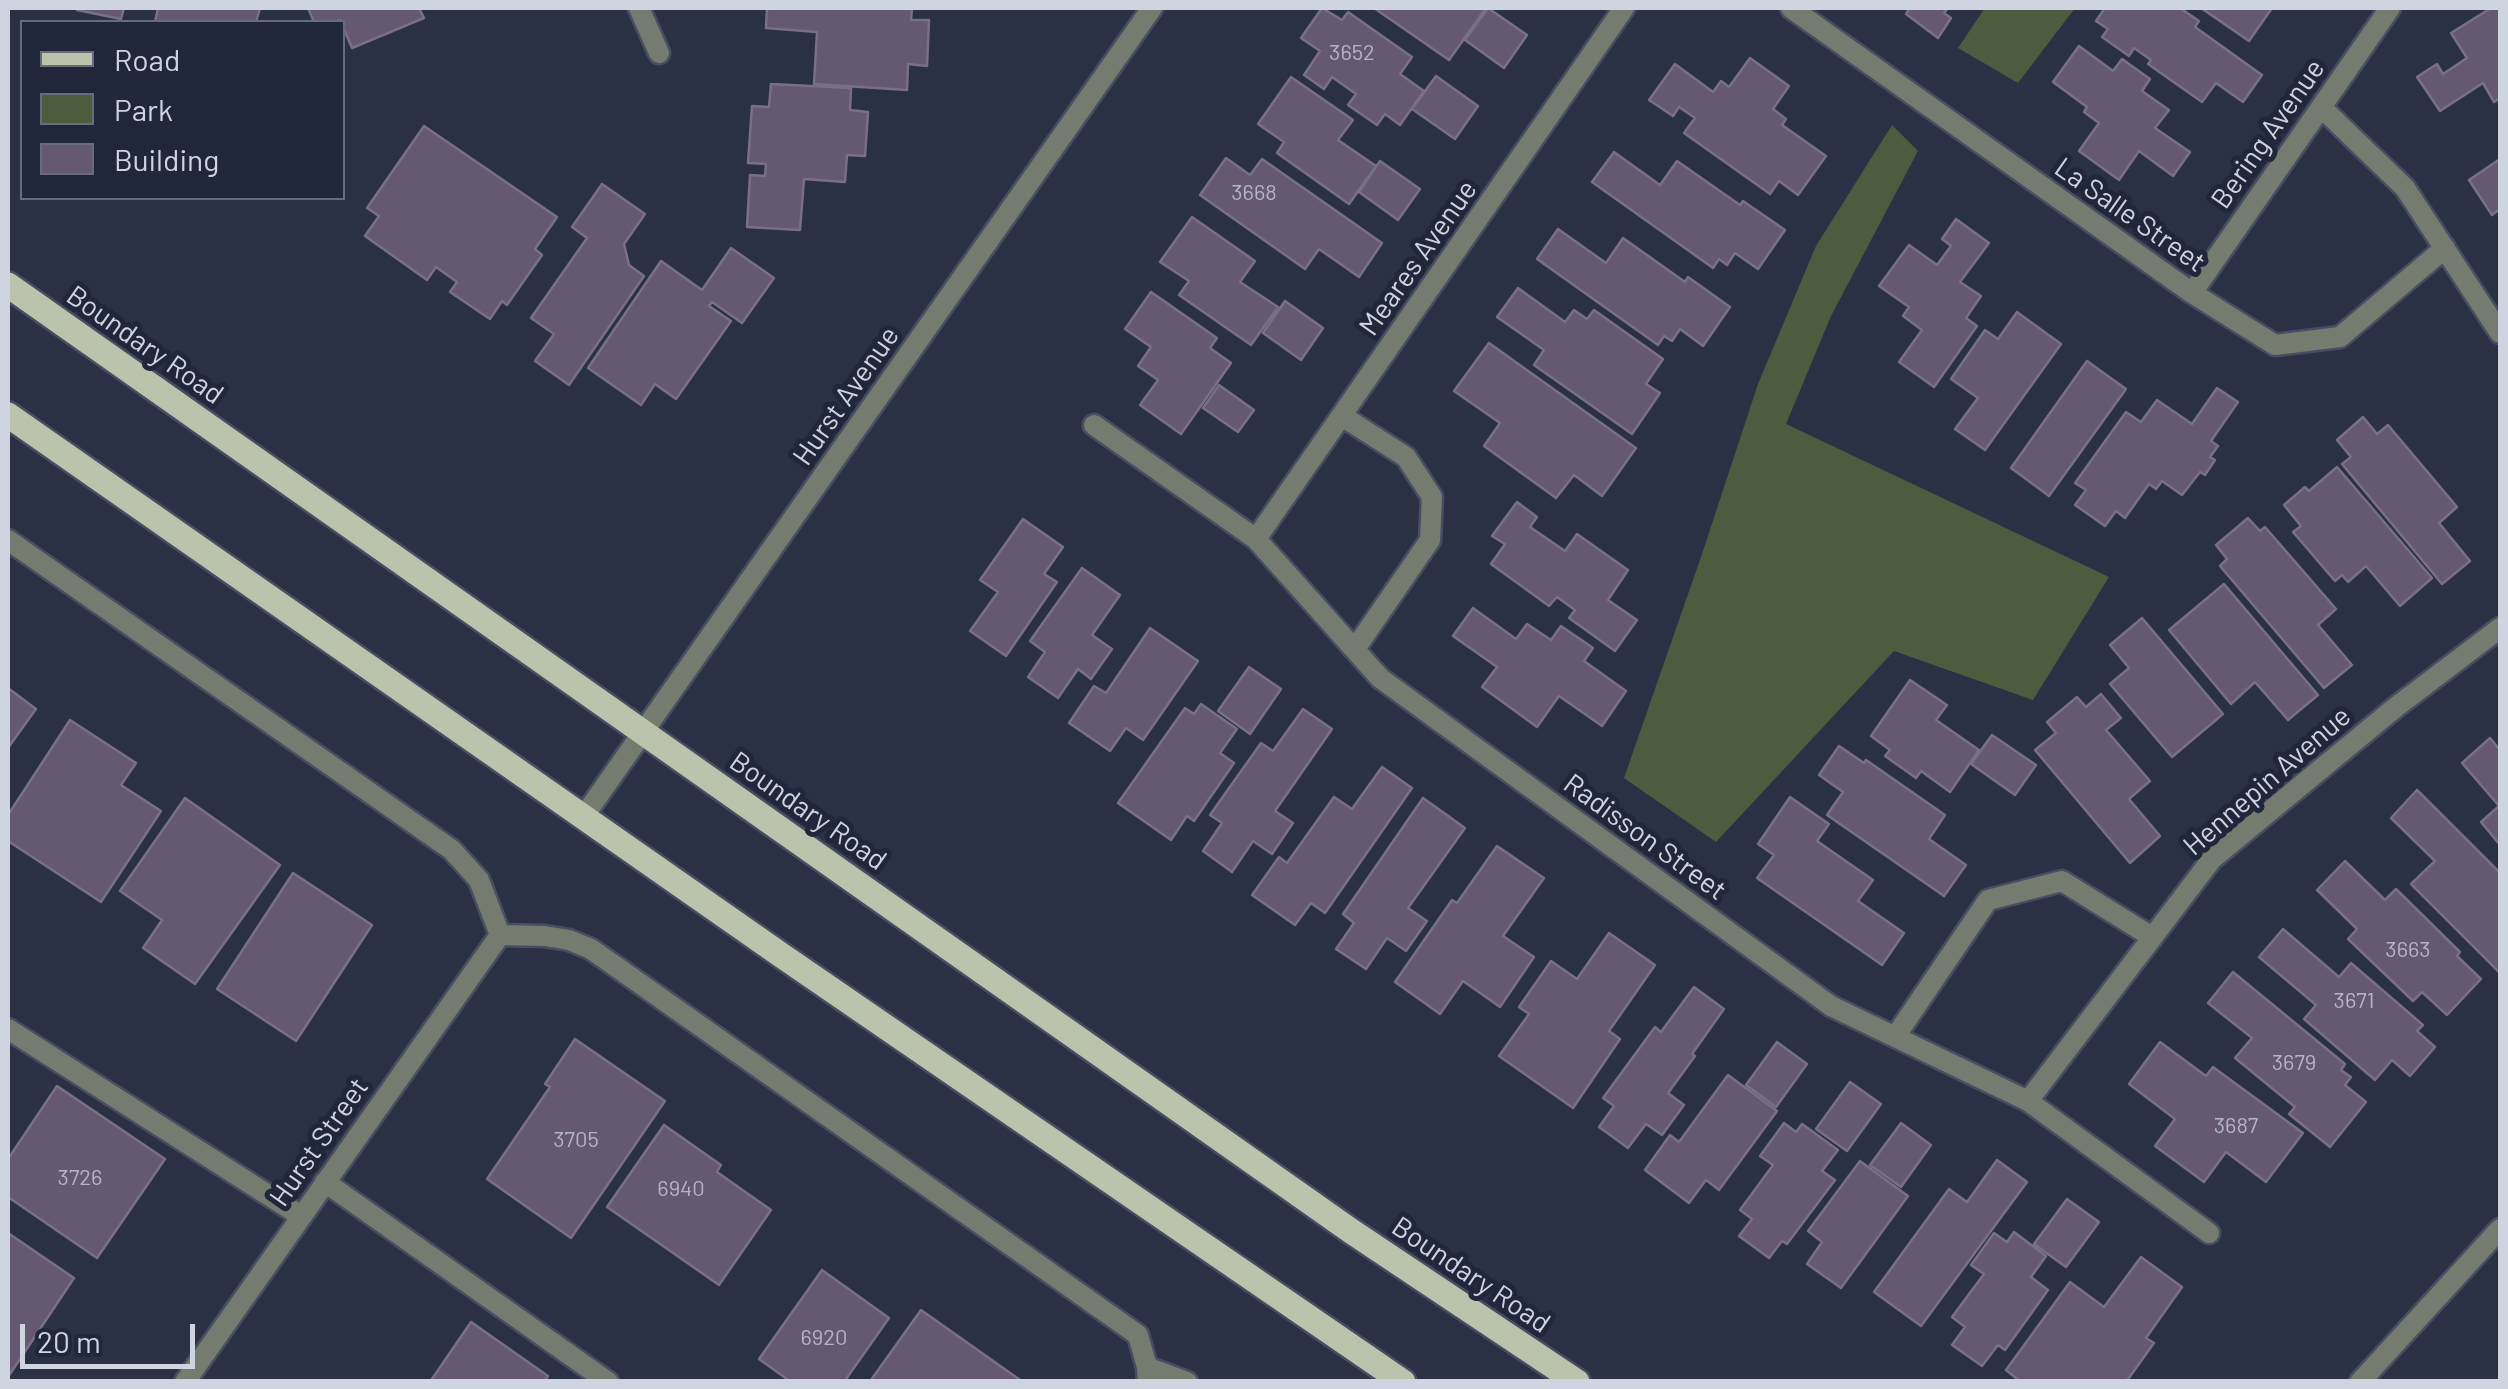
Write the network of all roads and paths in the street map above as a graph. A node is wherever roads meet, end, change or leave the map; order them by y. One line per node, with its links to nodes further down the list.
1 (639, 8): 6 (street)
2 (1152, 8): 19 (street, Hurst Avenue)
3 (1624, 8): 13 (street, Meares Avenue)
4 (1791, 8): 10 (street, La Salle Street)
5 (2390, 8): 7 (street, Bering Avenue)
6 (659, 53)
7 (2320, 107): 8 (street); 10 (street, Bering Avenue)
8 (2445, 248): 10 (street, La Salle Street); 11 (street)
9 (8, 285): 19 (main road, Boundary Road)
10 (2192, 293)
11 (2500, 333)
12 (8, 415): 20 (main road)
13 (1342, 416): 15 (street, Meares Avenue); 18 (street)
14 (1094, 425): 15 (street, Radisson Street)
15 (1256, 539): 18 (street, Radisson Street)
16 (8, 540): 21 (street)
17 (2500, 628): 22 (street, Hennepin Avenue)
18 (1355, 650): 24 (street, Radisson Street)
19 (644, 733): 20 (street, Hurst Avenue); 35 (main road, Boundary Road)
20 (584, 816): 34 (main road)
21 (500, 936): 26 (street, Hurst Street); 30 (street)
22 (2152, 938): 24 (street); 25 (street, Hennepin Avenue)
23 (8, 1029): 27 (street)
24 (1895, 1037): 25 (street, Radisson Street)
25 (2028, 1102): 29 (street, Radisson Street)
26 (325, 1182): 27 (street, Hurst Street); 32 (street)
27 (301, 1216): 31 (street, Hurst Street)
28 (2500, 1229): 36 (street)
29 (2209, 1233)
30 (1148, 1374): 33 (street)
31 (185, 1382)
32 (608, 1382)
33 (1187, 1382)
34 (1403, 1382)
35 (1577, 1382)
36 (2360, 1382)

